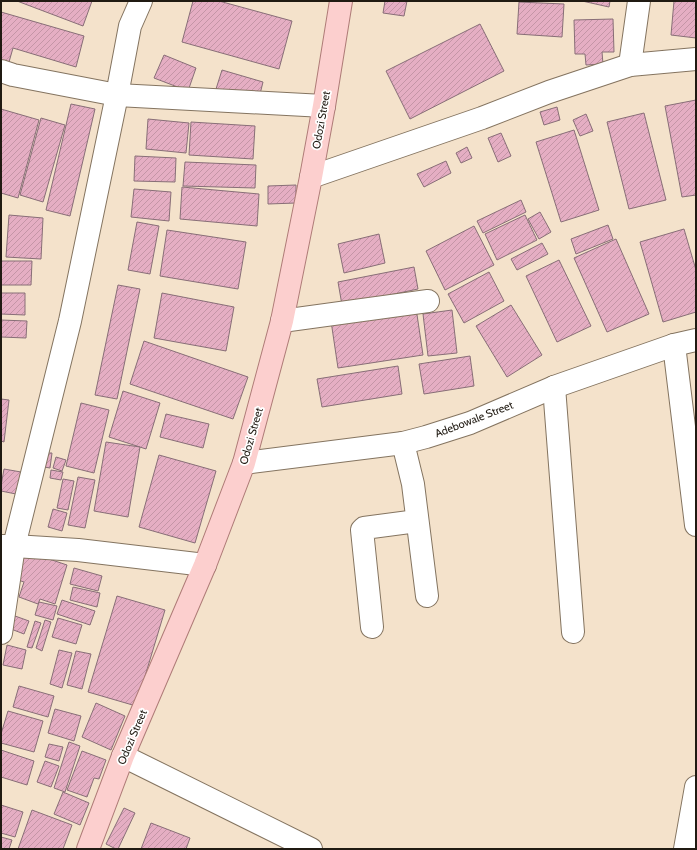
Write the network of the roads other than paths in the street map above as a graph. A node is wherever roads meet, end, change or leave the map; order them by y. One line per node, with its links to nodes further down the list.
1 (141, 1): 7 (street)
2 (341, 1): 8 (main road, Odozi Street)
3 (639, 1): 5 (street)
4 (696, 59): 5 (street)
5 (630, 65): 9 (street)
6 (1, 71): 7 (street)
7 (117, 95): 8 (street); 19 (street)
8 (324, 106): 9 (main road, Odozi Street)
9 (311, 177): 11 (main road, Odozi Street)
10 (428, 301): 11 (street)
11 (282, 321): 16 (main road, Odozi Street)
12 (696, 340): 13 (street, Adebowale Street)
13 (674, 345): 14 (street, Adebowale Street); 18 (street)
14 (554, 387): 15 (street, Adebowale Street); 23 (street)
15 (403, 443): 16 (street, Adebowale Street); 17 (street)
16 (244, 463): 20 (main road, Odozi Street)
17 (417, 521): 21 (street); 22 (street)
18 (696, 525)
19 (8, 546): 20 (street); 24 (street)
20 (205, 564): 25 (main road, Odozi Street)
21 (427, 596)
22 (372, 627)
23 (572, 632)
24 (1, 633)
25 (123, 756): 27 (main road, Odozi Street); 28 (street)
26 (696, 787): 29 (street)
27 (88, 849)
28 (311, 849)
29 (685, 849)

